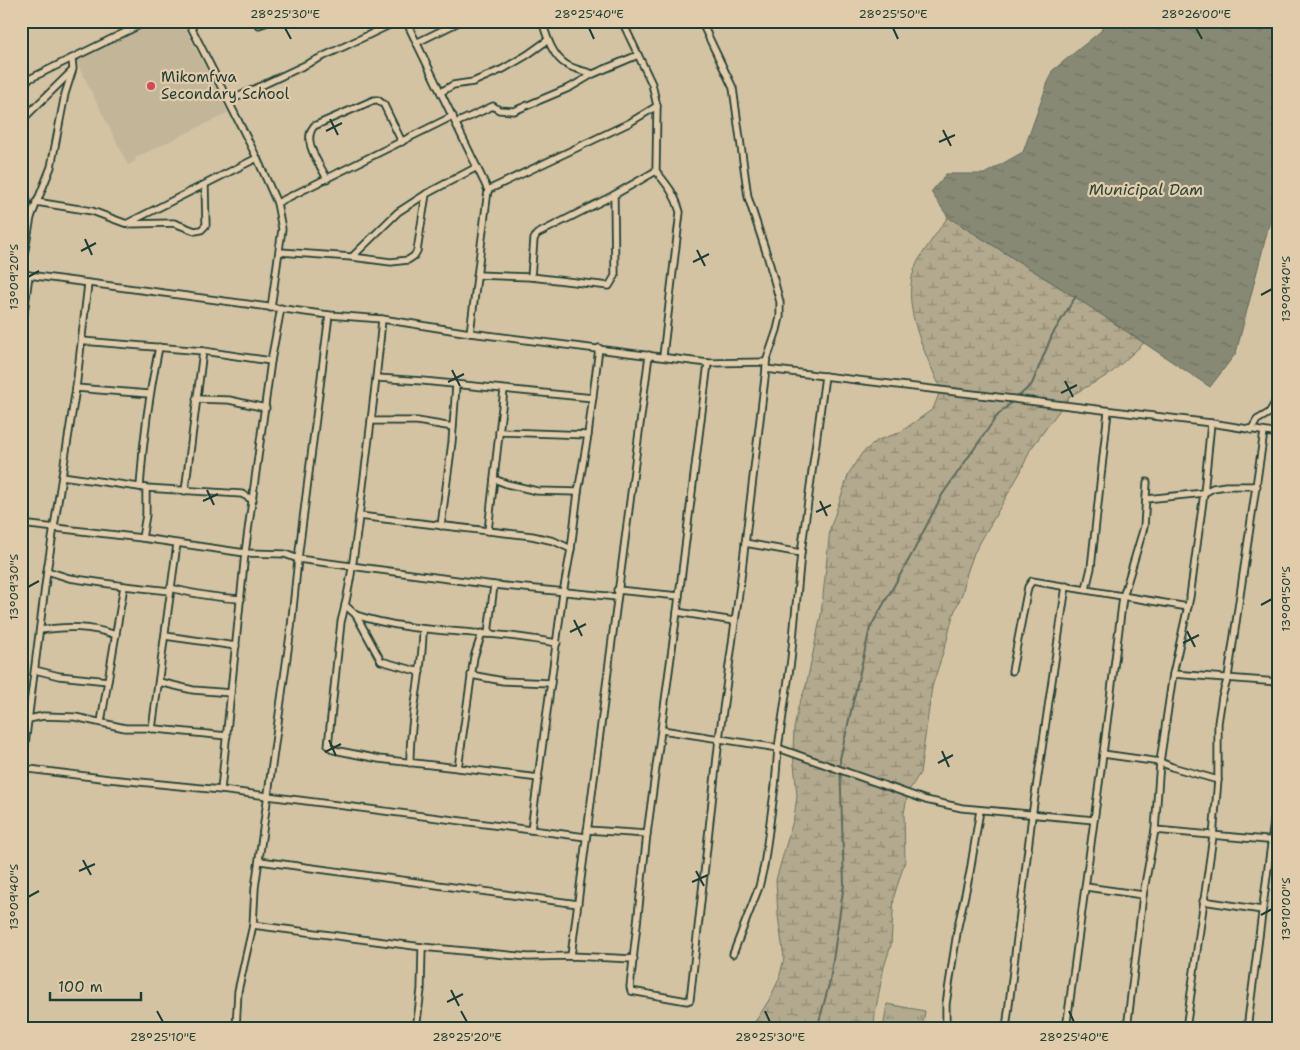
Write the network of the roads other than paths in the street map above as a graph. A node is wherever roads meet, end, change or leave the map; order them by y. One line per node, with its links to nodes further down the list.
1 (148, 21): 14 (street)
2 (188, 21): 19 (street)
3 (254, 21): 4 (street)
4 (271, 21)
5 (398, 21): 19 (street)
6 (406, 21): 12 (street)
7 (461, 21): 12 (street)
8 (542, 21): 11 (street)
9 (622, 21): 13 (street)
10 (702, 21): 59 (street)
11 (548, 40): 16 (street); 18 (street)
12 (416, 43): 18 (street)
13 (638, 55): 16 (street); 20 (street)
14 (72, 59): 15 (street); 17 (street)
15 (74, 69): 22 (street); 34 (street)
16 (592, 74): 23 (street)
17 (21, 83)
18 (441, 92): 21 (street)
19 (229, 101): 25 (street)
20 (657, 106): 27 (street); 31 (street)
21 (453, 116): 23 (street); 24 (street)
22 (21, 121)
23 (456, 123): 26 (street)
24 (402, 142): 29 (street); 29 (street)
25 (257, 158): 30 (street); 35 (street)
26 (477, 167): 31 (street); 32 (street)
27 (656, 172): 33 (street); 56 (street)
28 (21, 179): 36 (street)
29 (327, 179): 35 (street)
30 (205, 185): 37 (street); 37 (street)
31 (488, 190): 41 (street)
32 (426, 194): 39 (street); 39 (street)
33 (614, 195): 43 (street); 43 (street)
34 (36, 202): 36 (street); 37 (street)
35 (277, 203): 38 (street)
36 (31, 217): 40 (street)
37 (127, 224)
38 (280, 252): 39 (street); 45 (street)
39 (352, 257)
40 (21, 272): 42 (street)
41 (477, 275): 43 (street); 49 (street)
42 (29, 276): 44 (street); 50 (street)
43 (531, 277)
44 (88, 284): 45 (street); 51 (street)
45 (271, 308): 46 (street)
46 (281, 308): 47 (street); 57 (street)
47 (329, 315): 48 (street); 100 (street)
48 (382, 320): 49 (street); 61 (street)
49 (470, 333): 53 (street)
50 (21, 336)
51 (82, 341): 52 (street); 63 (street)
52 (158, 347): 54 (street); 65 (street)
53 (598, 348): 55 (street); 67 (street)
54 (203, 351): 57 (street); 68 (street)
55 (649, 355): 56 (street); 109 (street)
56 (663, 356): 58 (street)
57 (271, 361): 69 (street)
58 (708, 363): 59 (street); 110 (street)
59 (766, 365): 60 (street); 95 (street)
60 (825, 376): 70 (street); 99 (street)
61 (377, 378): 62 (street); 71 (street)
62 (456, 385): 64 (street); 73 (street)
63 (76, 388): 65 (street); 79 (street)
64 (504, 390): 67 (street); 75 (street)
65 (150, 394): 83 (street)
66 (1279, 396): 74 (street)
67 (593, 398): 77 (street)
68 (196, 399): 69 (street); 84 (street)
69 (266, 408): 88 (street)
70 (1108, 411): 72 (street); 107 (street)
71 (371, 422): 73 (street); 89 (street)
72 (1211, 423): 74 (street); 86 (street)
73 (453, 427): 91 (street)
74 (1251, 430): 76 (street)
75 (499, 432): 77 (street); 80 (street)
76 (1264, 432): 78 (street); 82 (street)
77 (588, 434): 85 (street)
78 (1279, 434)
79 (62, 476): 83 (street); 92 (street)
80 (494, 479): 85 (street); 93 (street)
81 (1148, 482): 87 (street)
82 (1257, 486): 86 (street); 130 (street)
83 (143, 488): 84 (street); 94 (street)
84 (185, 491): 88 (street)
85 (578, 492): 97 (street)
86 (1204, 493): 87 (street); 114 (street)
87 (1146, 499): 111 (street)
88 (253, 500): 98 (street)
89 (359, 516): 91 (street); 101 (street)
90 (21, 524): 92 (street)
91 (440, 526): 93 (street)
92 (53, 529): 94 (street); 102 (street)
93 (488, 531): 97 (street)
94 (142, 538): 96 (street)
95 (745, 543): 99 (street); 117 (street)
96 (177, 544): 98 (street); 106 (street)
97 (571, 549): 108 (street)
98 (245, 553): 100 (street); 112 (street)
99 (801, 553): 142 (street)
100 (298, 560): 101 (street); 152 (street)
101 (351, 567): 103 (street); 113 (street)
102 (47, 571): 104 (street); 119 (street)
103 (494, 585): 108 (street); 121 (street)
104 (124, 586): 106 (street); 120 (street)
105 (1066, 586): 107 (street); 126 (street); 154 (street)
106 (170, 589): 112 (street); 122 (street)
107 (1086, 589): 111 (street)
108 (563, 593): 109 (street); 123 (street)
109 (617, 593): 110 (street); 157 (street)
110 (679, 596): 115 (street)
111 (1123, 597): 114 (street); 143 (street)
112 (241, 600): 124 (street)
113 (345, 605): 116 (street); 145 (street)
114 (1188, 607): 128 (street)
115 (677, 612): 117 (street); 139 (street)
116 (356, 615): 118 (street); 127 (street)
117 (734, 620): 141 (street)
118 (424, 629): 121 (street); 127 (street)
119 (40, 630): 120 (street); 125 (street)
120 (116, 634): 131 (street)
121 (485, 634): 123 (street); 129 (street)
122 (165, 636): 124 (street); 132 (street)
123 (557, 643): 134 (street)
124 (236, 646): 135 (street)
125 (35, 670): 131 (street); 136 (street)
126 (1012, 671)
127 (420, 672): 145 (street)
128 (1173, 674): 130 (street); 144 (street)
129 (471, 675): 134 (street); 147 (street)
130 (1228, 677): 133 (street); 149 (street)
131 (108, 681): 137 (street)
132 (158, 682): 135 (street); 138 (street)
133 (1279, 682)
134 (551, 683): 148 (street)
135 (231, 693): 140 (street)
136 (29, 719): 137 (street); 146 (street)
137 (101, 722): 138 (street)
138 (152, 729): 140 (street)
139 (662, 730): 141 (street); 159 (street)
140 (227, 736): 151 (street)
141 (719, 739): 142 (street); 173 (street)
142 (778, 748): 153 (street); 171 (street)
143 (1104, 754): 144 (street); 155 (street)
144 (1160, 762): 149 (street); 158 (street)
145 (410, 763): 147 (street)
146 (21, 768): 151 (street)
147 (458, 768): 148 (street)
148 (539, 778): 156 (street)
149 (1218, 780): 160 (street)
150 (1279, 782): 162 (street)
151 (221, 790): 152 (street)
152 (267, 796): 156 (street); 163 (street)
153 (980, 810): 154 (street); 177 (street)
154 (1032, 816): 155 (street); 178 (street)
155 (1094, 820): 164 (street)
156 (531, 830): 161 (street)
157 (587, 830): 159 (street); 161 (street)
158 (1155, 830): 160 (street); 165 (street)
159 (647, 834): 173 (street)
160 (1213, 836): 162 (street); 166 (street)
161 (586, 837): 167 (street)
162 (1275, 840): 168 (street)
163 (260, 861): 167 (street); 169 (street)
164 (1086, 887): 165 (street); 179 (street)
165 (1142, 895): 180 (street)
166 (1204, 901): 168 (street); 181 (street)
167 (578, 904): 172 (street)
168 (1262, 910): 174 (street)
169 (253, 925): 170 (street); 175 (street)
170 (422, 947): 172 (street); 176 (street)
171 (733, 954)
172 (570, 956): 173 (street)
173 (634, 959)
174 (1247, 1028): 182 (street)
175 (236, 1029)
176 (416, 1029)
177 (946, 1029)
178 (1006, 1029)
179 (1066, 1029)
180 (1127, 1029)
181 (1186, 1029)
182 (1260, 1029)

